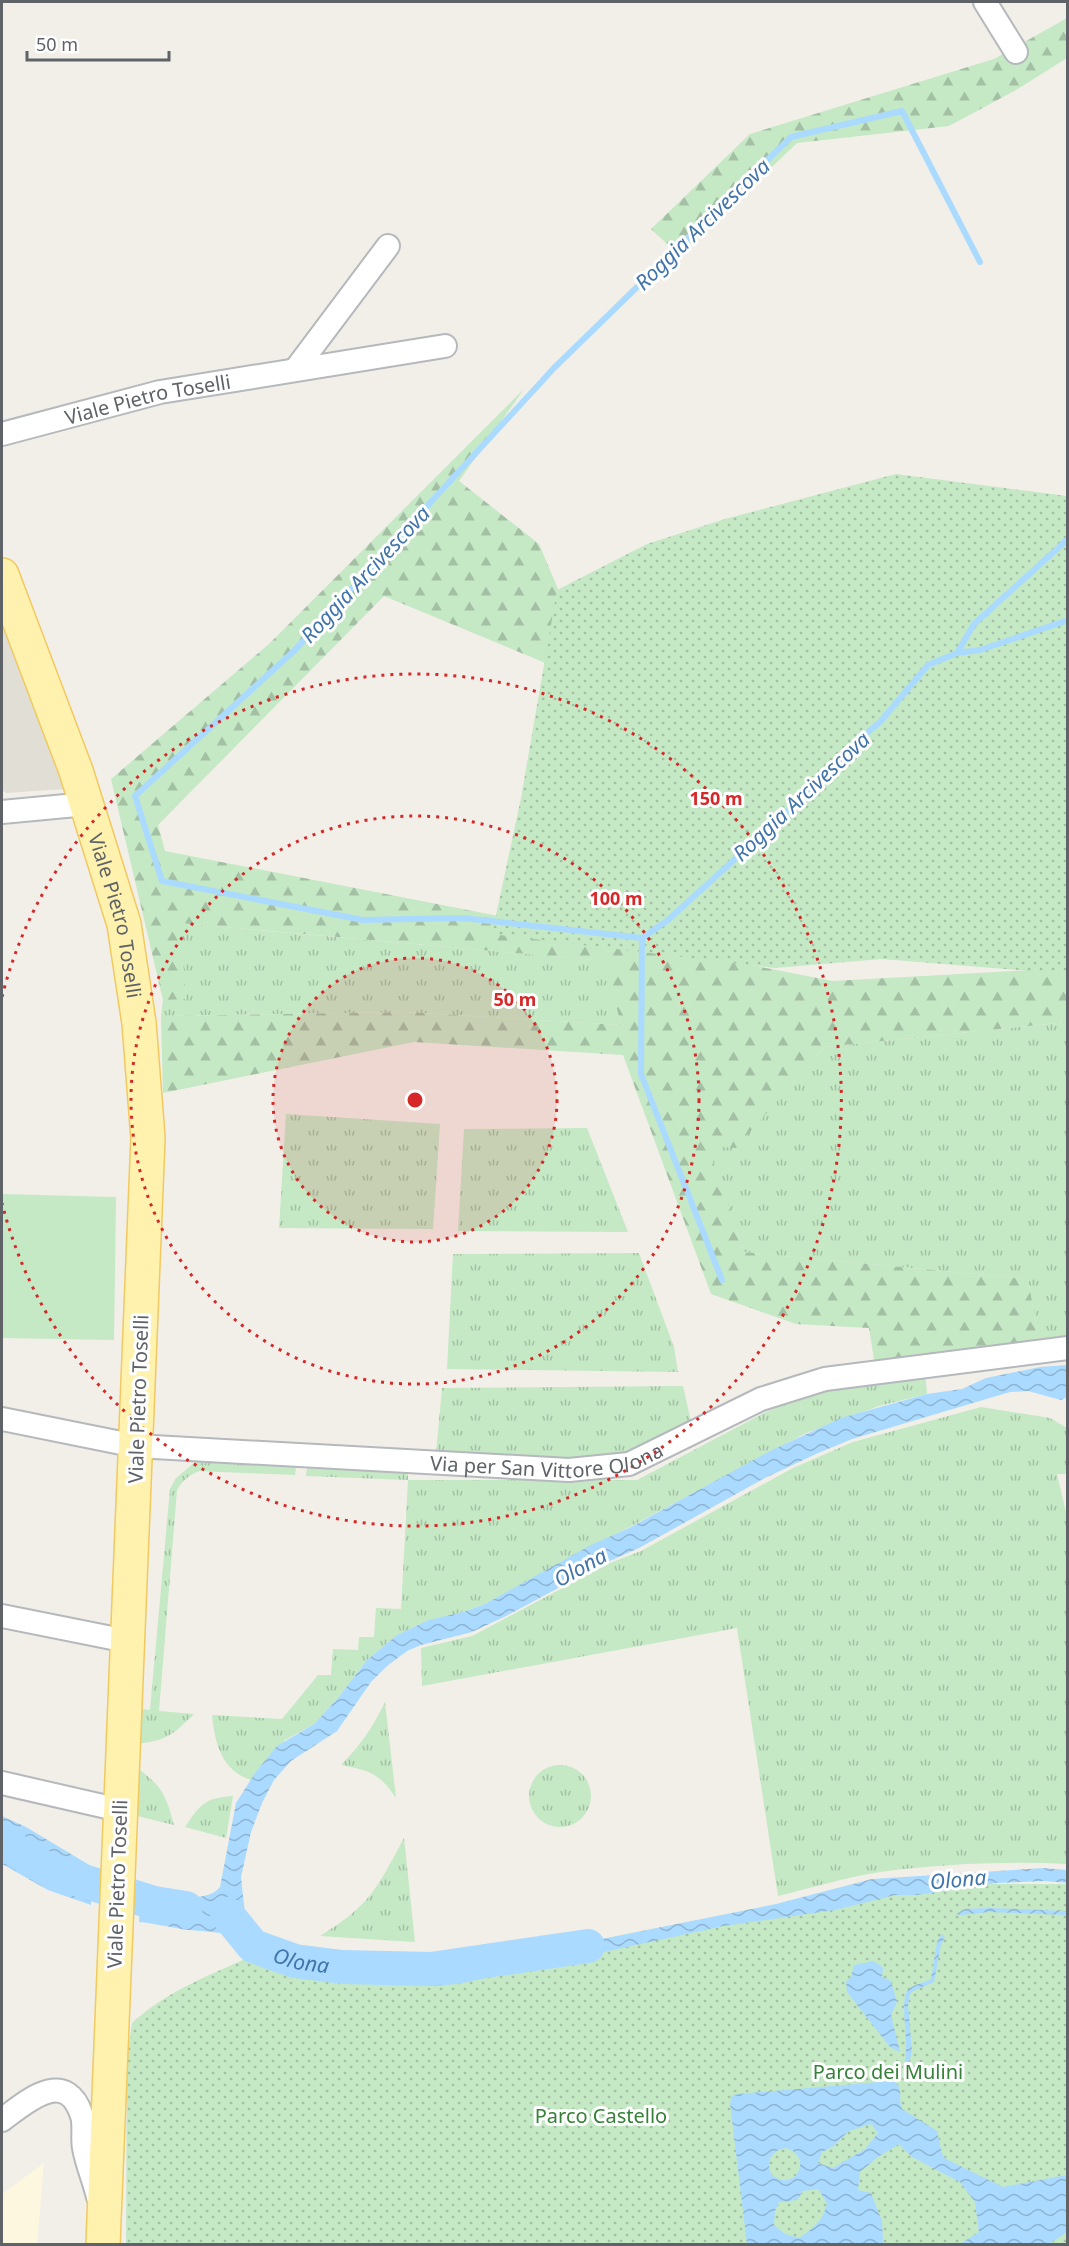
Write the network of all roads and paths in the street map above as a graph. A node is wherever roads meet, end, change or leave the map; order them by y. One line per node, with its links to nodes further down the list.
1 (986, 2): 2 (street)
2 (1016, 52)
3 (388, 246): 5 (street)
4 (445, 346): 5 (street, Viale Pietro Toselli)
5 (295, 370): 6 (street, Viale Pietro Toselli)
6 (2, 434)
7 (2, 575): 8 (main road, Viale Pietro Toselli)
8 (87, 804): 9 (street); 12 (main road, Viale Pietro Toselli)
9 (2, 812)
10 (1068, 1348): 12 (street, Via per San Vittore Olona)
11 (2, 1419): 12 (street, Via per San Vittore Olona)
12 (136, 1446): 14 (main road, Viale Pietro Toselli)
13 (2, 1616): 14 (street)
14 (127, 1641): 16 (main road, Viale Pietro Toselli)
15 (2, 1783): 16 (street)
16 (120, 1810): 18 (main road, Viale Pietro Toselli)
17 (2, 2120): 18 (street)
18 (103, 2232)

